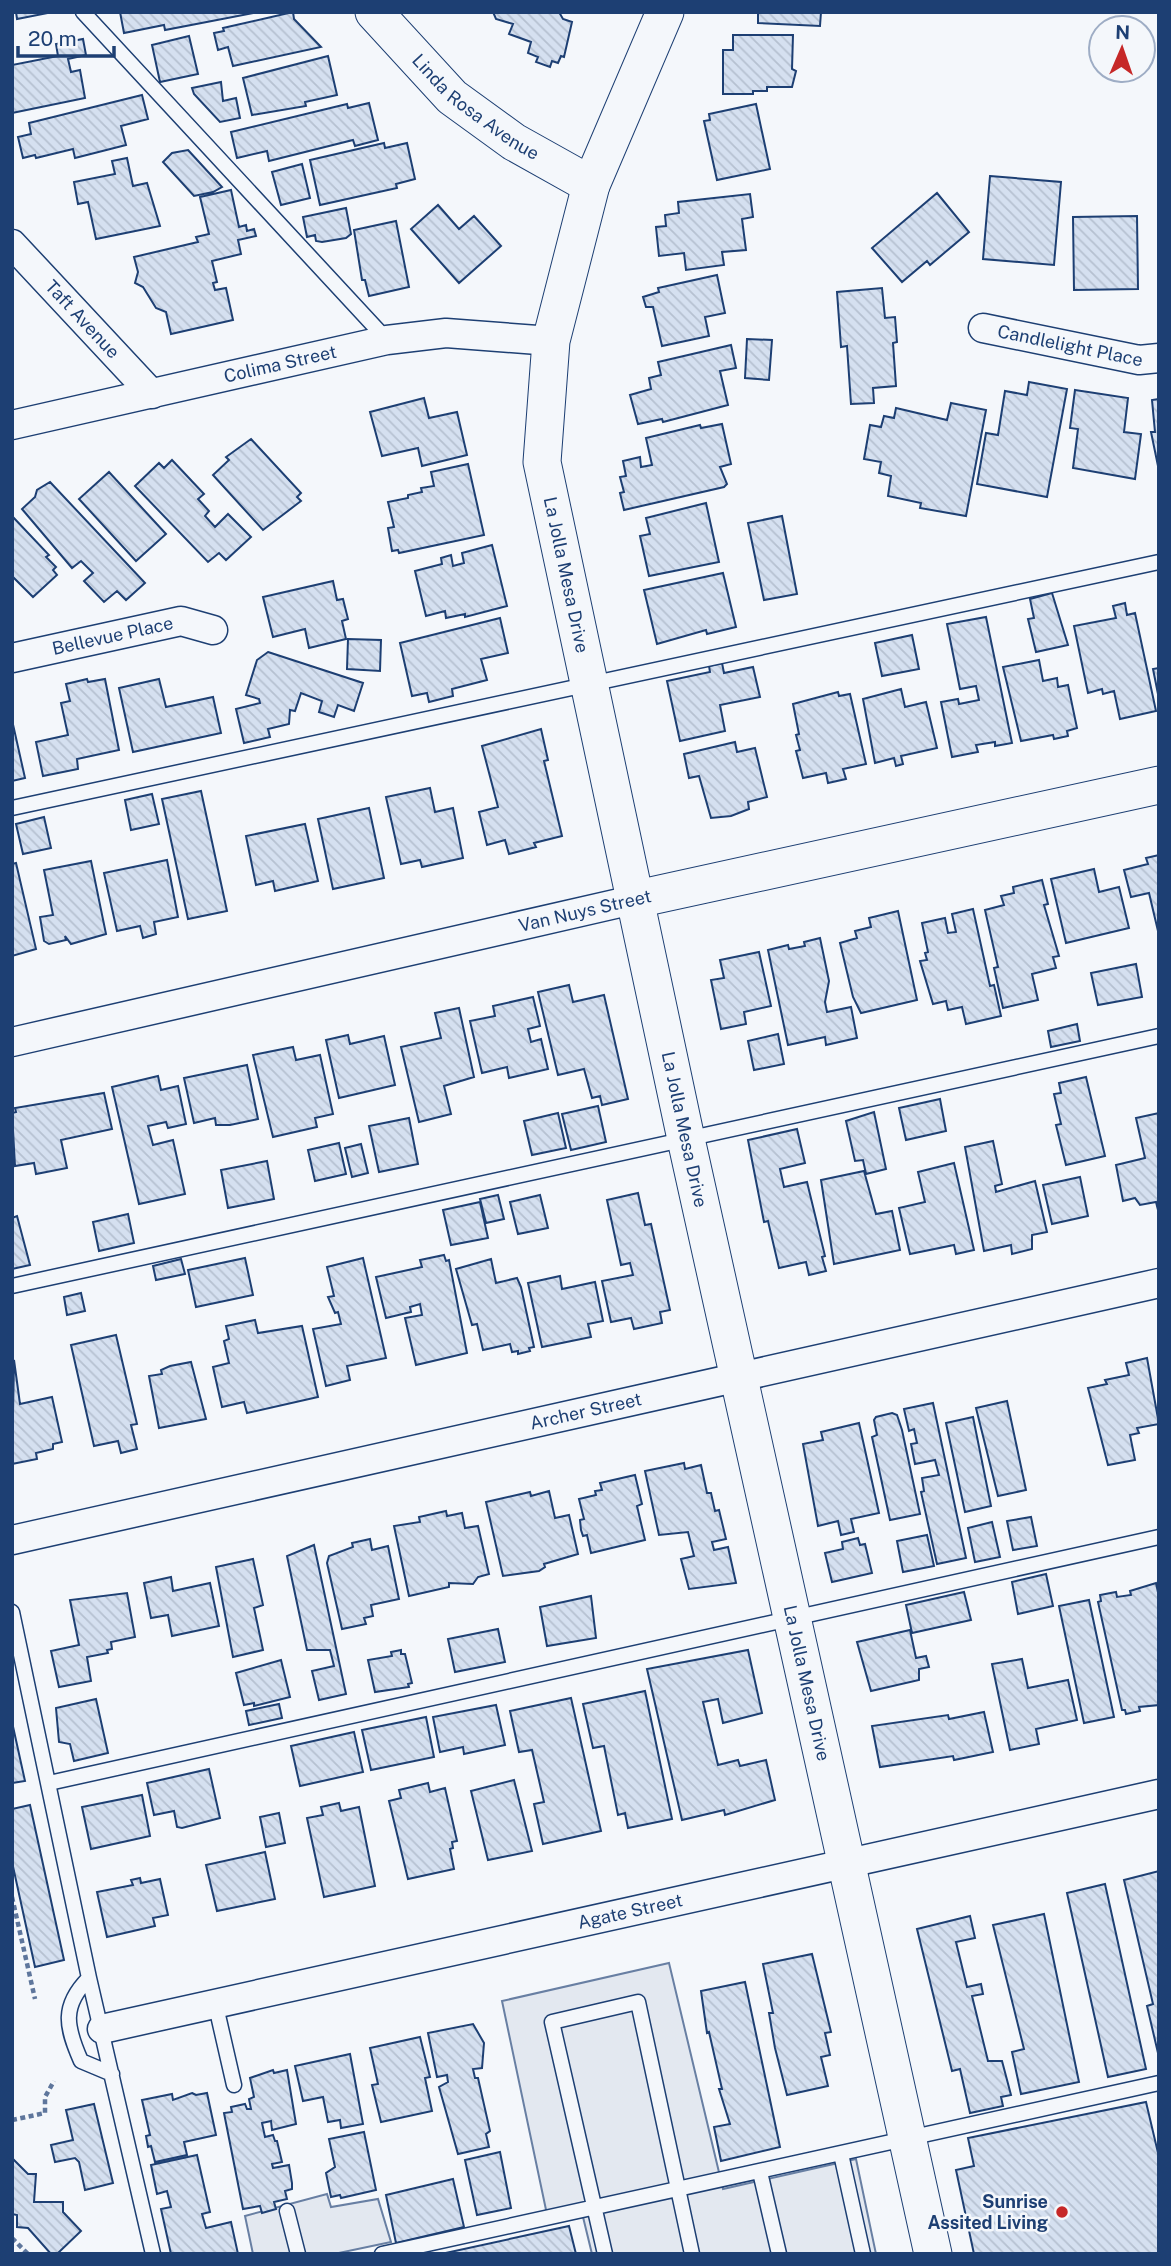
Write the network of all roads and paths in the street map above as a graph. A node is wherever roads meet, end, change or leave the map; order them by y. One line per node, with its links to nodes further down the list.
1 (83, 12): 7 (lane)
2 (374, 12): 4 (street, Linda Rosa Avenue)
3 (664, 12): 4 (street, La Jolla Mesa Drive)
4 (591, 185): 8 (street, La Jolla Mesa Drive)
5 (12, 244): 10 (street, Taft Avenue)
6 (983, 328): 9 (street, Candlelight Place)
7 (387, 340): 8 (street, Colima Street); 10 (street, Colima Street)
8 (551, 341): 15 (street, La Jolla Mesa Drive)
9 (1159, 358)
10 (152, 394): 11 (street, Colima Street)
11 (12, 425)
12 (1159, 562): 15 (lane)
13 (213, 630): 14 (street, Bellevue Place)
14 (12, 658)
15 (587, 683): 17 (lane); 18 (street, La Jolla Mesa Drive)
16 (1159, 785): 18 (street, Van Nuys Street)
17 (12, 808)
18 (637, 900): 20 (street, Van Nuys Street); 21 (street, La Jolla Mesa Drive)
19 (1159, 1036): 21 (lane)
20 (12, 1042)
21 (686, 1139): 23 (lane); 24 (street, La Jolla Mesa Drive)
22 (1159, 1283): 24 (street, Archer Street)
23 (12, 1286)
24 (740, 1377): 26 (street, Archer Street); 28 (street, La Jolla Mesa Drive)
25 (1159, 1537): 28 (lane)
26 (12, 1540)
27 (12, 1612): 29 (lane)
28 (791, 1619): 29 (lane); 31 (street, La Jolla Mesa Drive)
29 (49, 1783): 33 (lane)
30 (1159, 1794): 31 (street, Agate Street)
31 (845, 1864): 35 (street, Agate Street); 42 (street, La Jolla Mesa Drive)
32 (12, 1897): 34 (path)
33 (89, 1978): 36 (lane); 37 (lane)
34 (35, 1999)
35 (215, 2002): 36 (street, Agate Street); 40 (lane)
36 (102, 2029): 37 (lane)
37 (112, 2074): 50 (lane)
38 (54, 2081): 41 (path)
39 (1159, 2083): 42 (lane)
40 (234, 2085)
41 (12, 2120)
42 (907, 2139): 43 (lane); 57 (street, La Jolla Mesa Drive)
43 (841, 2154): 44 (lane); 56 (lane)
44 (760, 2172): 45 (lane); 55 (lane)
45 (678, 2189): 46 (lane); 46 (lane); 54 (lane)
46 (595, 2208): 52 (lane); 53 (lane)
47 (286, 2211): 51 (lane)
48 (12, 2238): 49 (path)
49 (28, 2254)
50 (153, 2254)
51 (298, 2254)
52 (382, 2254)
53 (605, 2254)
54 (692, 2254)
55 (779, 2254)
56 (863, 2254)
57 (933, 2254)

